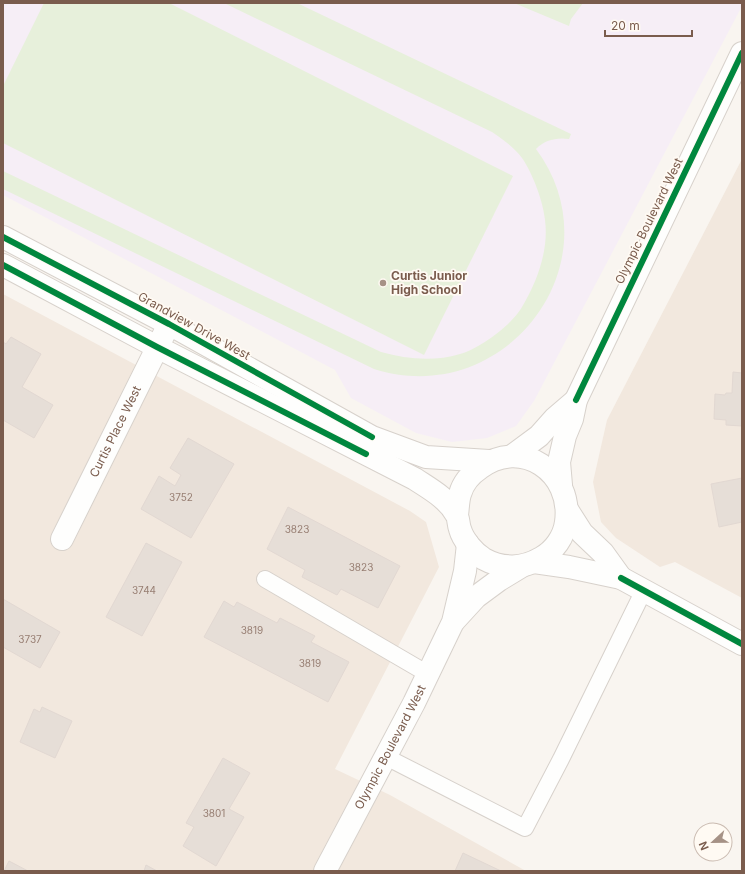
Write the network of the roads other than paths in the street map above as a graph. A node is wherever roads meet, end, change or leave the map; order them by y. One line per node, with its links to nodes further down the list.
1 (742, 53): 6 (street, Olympic Boulevard West)
2 (3, 237): 4 (street, Grandview Drive West)
3 (3, 265): 5 (street)
4 (169, 324): 5 (street, Curtis Place West); 8 (street, Grandview Drive West)
5 (157, 347): 11 (street); 12 (street, Curtis Place West)
6 (576, 400): 7 (street, Olympic Boulevard West); 9 (street, Olympic Boulevard West)
7 (512, 456): 8 (street); 9 (street)
8 (489, 461): 11 (street)
9 (561, 485): 10 (street)
10 (568, 511): 14 (street); 15 (street)
11 (457, 514): 13 (street)
12 (62, 539)
13 (468, 544): 14 (street); 18 (street, Olympic Boulevard West)
14 (528, 564): 15 (street); 18 (street, Olympic Boulevard West)
15 (621, 578): 17 (street)
16 (265, 580): 20 (lane)
17 (644, 590): 19 (street); 21 (lane)
18 (453, 622): 20 (street, Olympic Boulevard West)
19 (742, 644)
20 (428, 674): 21 (street, Olympic Boulevard West)
21 (386, 758): 22 (street, Olympic Boulevard West)
22 (325, 871)

